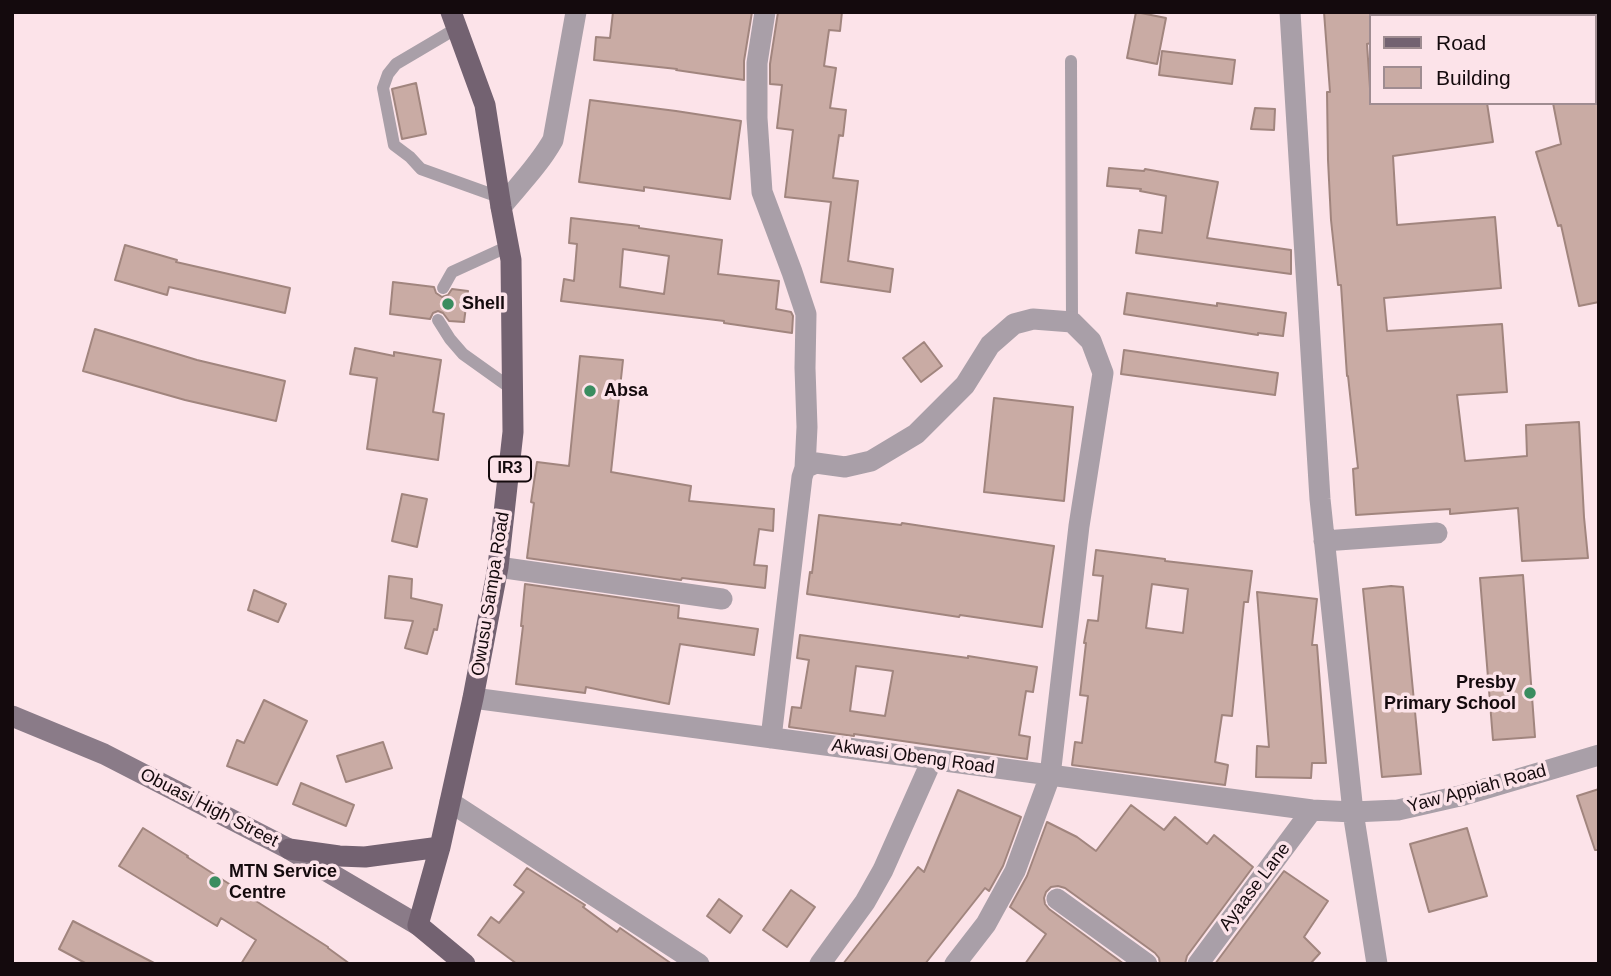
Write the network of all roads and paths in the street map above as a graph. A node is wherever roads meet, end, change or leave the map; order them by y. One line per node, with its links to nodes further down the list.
1 (576, 12): 6 (street)
2 (765, 12): 12 (street)
3 (1290, 12): 14 (street)
4 (454, 20): 6 (main road, Owusu Sampa Road / IR3); 6 (lane)
5 (1071, 61): 10 (lane)
6 (500, 202): 7 (main road, Owusu Sampa Road / IR3)
7 (509, 246): 8 (lane); 11 (main road, Owusu Sampa Road / IR3)
8 (443, 288)
9 (438, 320): 11 (lane)
10 (1072, 322): 12 (street); 22 (street)
11 (512, 389): 15 (main road, Owusu Sampa Road / IR3)
12 (805, 468): 19 (street)
13 (1437, 533): 14 (street)
14 (1324, 541): 25 (street)
15 (498, 567): 16 (street); 17 (main road, Owusu Sampa Road / IR3)
16 (722, 599)
17 (473, 698): 19 (street, Akwasi Obeng Road); 23 (main road, Owusu Sampa Road / IR3)
18 (12, 716): 27 (street, Obuasi High Street)
19 (771, 738): 21 (street, Akwasi Obeng Road)
20 (1599, 755): 25 (street, Yaw Appiah Road)
21 (932, 760): 22 (street, Akwasi Obeng Road); 32 (street)
22 (1050, 775): 24 (street, Akwasi Obeng Road); 33 (street)
23 (450, 802): 26 (main road, Owusu Sampa Road / IR3); 31 (street)
24 (1312, 810): 25 (street, Akwasi Obeng Road); 35 (street, Ayaase Lane)
25 (1353, 812): 36 (street)
26 (440, 847): 27 (main road); 29 (main road, Owusu Sampa Road / IR3)
27 (289, 849): 29 (street, Obuasi High Street)
28 (1057, 899): 34 (street)
29 (418, 925): 30 (main road, Obuasi High Street)
30 (466, 964)
31 (699, 964)
32 (820, 964)
33 (955, 964)
34 (1147, 964)
35 (1198, 964)
36 (1377, 964)

